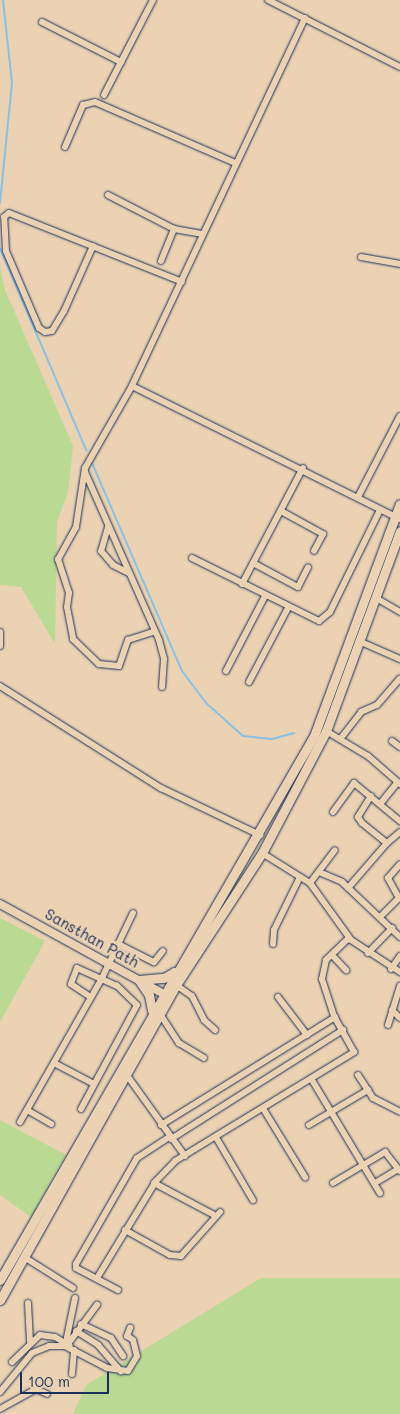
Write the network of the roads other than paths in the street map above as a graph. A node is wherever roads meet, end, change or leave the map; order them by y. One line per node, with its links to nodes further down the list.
1 (153, 0): 5 (street)
2 (268, 0): 3 (street)
3 (304, 18): 6 (street); 9 (street)
4 (42, 22): 5 (street)
5 (122, 62): 7 (street)
6 (400, 67)
7 (104, 95)
8 (64, 147): 9 (street)
9 (235, 163): 12 (street)
10 (108, 195): 11 (street)
11 (174, 228): 12 (street); 15 (street)
12 (202, 234): 17 (street)
13 (93, 246): 13 (street); 17 (street)
14 (361, 257): 16 (street)
15 (161, 261)
16 (400, 264)
17 (182, 282): 18 (street)
18 (132, 386): 20 (street); 21 (street)
19 (400, 416): 22 (street)
20 (85, 468): 27 (street); 39 (street)
21 (303, 468): 22 (street); 25 (street)
22 (358, 498): 24 (street)
23 (400, 504): 26 (main road)
24 (380, 510): 26 (street); 37 (street)
25 (281, 511): 29 (street); 31 (street)
26 (397, 518): 59 (main road)
27 (108, 527): 33 (street); 33 (street)
28 (400, 531): 36 (main road)
29 (314, 551)
30 (192, 558): 34 (street)
31 (253, 563): 32 (street); 34 (street)
32 (308, 566)
33 (129, 573): 39 (street)
34 (242, 584): 35 (street)
35 (265, 596): 37 (street); 44 (street)
36 (376, 598): 38 (street); 41 (main road)
37 (288, 608): 46 (street)
38 (400, 612)
39 (155, 631): 48 (street)
40 (0, 632): 42 (street)
41 (361, 642): 43 (street); 49 (main road)
42 (0, 646)
43 (400, 660)
44 (226, 671)
45 (400, 679): 50 (street)
46 (249, 682)
47 (0, 686): 59 (street)
48 (162, 687)
49 (326, 731): 50 (street); 62 (main road)
50 (341, 738): 53 (street)
51 (392, 741): 52 (street)
52 (400, 747)
53 (399, 783): 55 (street)
54 (371, 796): 55 (street); 56 (street); 60 (street)
55 (380, 804): 57 (street)
56 (333, 812)
57 (400, 821)
58 (400, 832): 60 (street)
59 (260, 835): 83 (main road)
60 (387, 843): 67 (street)
61 (335, 850): 64 (street)
62 (262, 853): 65 (street); 88 (main road)
63 (400, 864): 68 (street)
64 (319, 872): 66 (street); 67 (street)
65 (300, 877): 66 (street); 75 (street)
66 (310, 883): 74 (street)
67 (348, 888): 71 (street)
68 (399, 897): 71 (street)
69 (0, 904): 81 (street, Sansthan Path)
70 (133, 913): 76 (street)
71 (380, 916): 72 (street)
72 (392, 928): 73 (street); 78 (street)
73 (400, 937)
74 (349, 938): 78 (street); 79 (street)
75 (273, 944)
76 (120, 945): 77 (street); 81 (street)
77 (163, 951)
78 (368, 953): 82 (street)
79 (332, 954): 84 (street); 95 (street)
80 (400, 956): 82 (street)
81 (109, 964): 86 (street); 87 (street, Sansthan Path)
82 (391, 969): 85 (street)
83 (176, 970): 87 (main road); 90 (main road)
84 (346, 970)
85 (400, 972)
86 (102, 978): 91 (street); 91 (street); 106 (street)
87 (139, 980): 90 (street, Sansthan Path); 94 (main road)
88 (176, 985): 90 (main road); 98 (street)
89 (400, 986): 93 (street)
90 (166, 995): 94 (main road)
91 (90, 997): 102 (street)
92 (278, 997): 100 (street)
93 (392, 1010): 96 (street); 97 (street)
94 (156, 1013): 101 (street); 103 (main road); 131 (main road)
95 (335, 1017): 99 (street); 100 (street)
96 (400, 1018)
97 (388, 1025)
98 (214, 1030)
99 (343, 1030): 105 (street); 117 (street)
100 (307, 1035): 115 (street)
101 (204, 1058)
102 (54, 1063): 106 (street); 109 (street)
103 (126, 1074): 115 (street); 129 (main road)
104 (358, 1075): 107 (street)
105 (312, 1080): 110 (street); 111 (street)
106 (94, 1084): 108 (street)
107 (368, 1090): 111 (street); 112 (street)
108 (80, 1109)
109 (26, 1110): 113 (street); 114 (street)
110 (264, 1110): 118 (street); 122 (street)
111 (330, 1111): 116 (street); 120 (street)
112 (400, 1112)
113 (20, 1122)
114 (51, 1124)
115 (161, 1125): 117 (street)
116 (309, 1125)
117 (170, 1138): 119 (street); 130 (street)
118 (217, 1139): 119 (street); 127 (street)
119 (185, 1156): 123 (street)
120 (363, 1164): 121 (street); 124 (street); 125 (street)
121 (399, 1170): 124 (street)
122 (305, 1177)
123 (154, 1183): 128 (street); 128 (street)
124 (375, 1183): 126 (street)
125 (334, 1184)
126 (380, 1193)
127 (254, 1200)
128 (125, 1230): 130 (street)
129 (24, 1257): 132 (street); 135 (main road)
130 (97, 1278): 133 (street)
131 (0, 1280)
132 (73, 1288)
133 (118, 1290)
134 (75, 1298): 142 (street)
135 (0, 1300)
136 (28, 1303): 141 (street)
137 (98, 1305): 138 (street)
138 (81, 1324): 140 (street); 143 (street)
139 (130, 1328): 145 (street)
140 (76, 1331): 142 (street); 145 (street)
141 (30, 1341): 142 (street); 144 (street)
142 (70, 1346): 145 (street); 146 (street); 147 (street)
143 (123, 1356)
144 (12, 1362)
145 (121, 1372)
146 (72, 1374)
147 (0, 1392)
148 (48, 1394): 149 (street)
149 (0, 1409)

